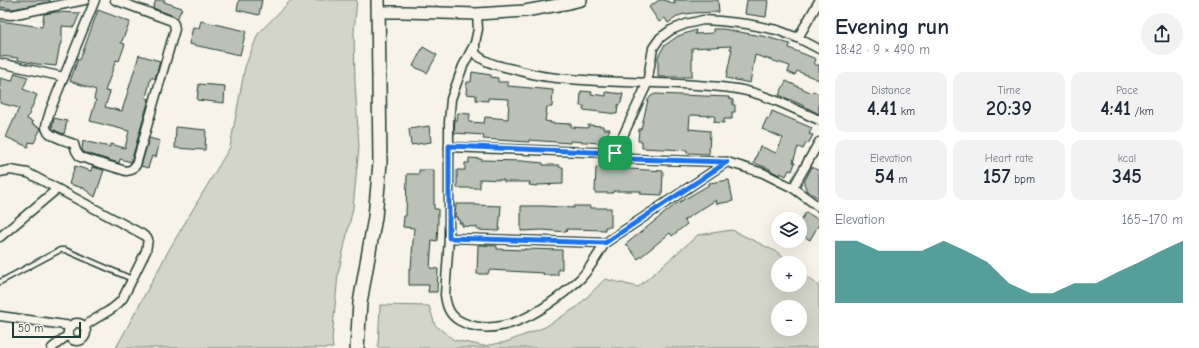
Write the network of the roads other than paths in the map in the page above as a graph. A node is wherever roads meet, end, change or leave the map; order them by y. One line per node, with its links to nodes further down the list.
1 (85, 0): 7 (street)
2 (95, 0): 13 (street)
3 (115, 0): 13 (street)
4 (581, 0): 8 (street)
5 (819, 1): 9 (street)
6 (378, 6): 8 (street); 35 (main road)
7 (0, 14)
8 (477, 14): 10 (street)
9 (798, 38): 11 (street); 14 (street)
10 (475, 43): 14 (street); 17 (street)
11 (819, 49)
12 (0, 63): 13 (street)
13 (64, 77)
14 (647, 84): 15 (street); 18 (street)
15 (819, 120)
16 (819, 142): 21 (street)
17 (449, 146): 18 (street); 25 (street)
18 (615, 153): 19 (street)
19 (727, 162): 21 (street); 26 (street)
20 (0, 172): 22 (street)
21 (793, 188): 23 (street)
22 (57, 189): 24 (street); 27 (street)
23 (819, 207)
24 (0, 237)
25 (449, 238): 26 (street); 26 (street)
26 (605, 243)
27 (132, 279): 28 (lane); 31 (street)
28 (0, 282)
29 (0, 316): 30 (street)
30 (72, 326): 31 (street); 32 (street)
31 (84, 326): 33 (street)
32 (68, 334): 33 (street); 34 (street)
33 (80, 344)
34 (52, 348)
35 (358, 348)

